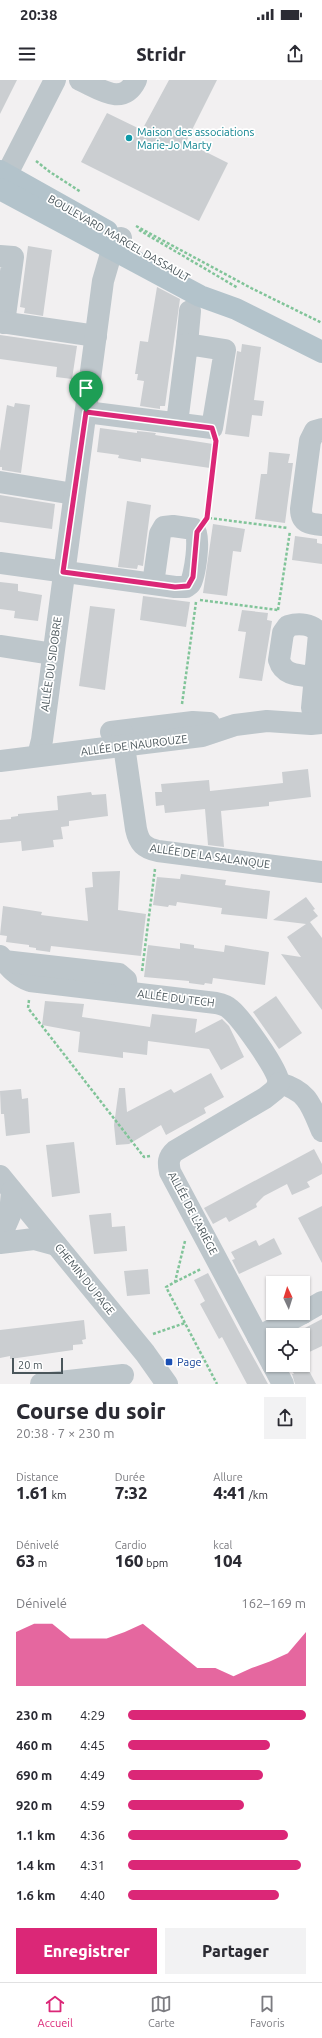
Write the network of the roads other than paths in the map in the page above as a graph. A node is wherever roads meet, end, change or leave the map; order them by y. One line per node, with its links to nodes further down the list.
1 (55, 80): 4 (street)
2 (80, 80): 3 (street)
3 (136, 80)
4 (1, 178): 5 (main road, BOULEVARD MARCEL DASSAULT)
5 (123, 234): 9 (street, ALLÉE DU SIDOBRE); 11 (main road, BOULEVARD MARCEL DASSAULT)
6 (0, 256): 8 (street)
7 (190, 311): 10 (street)
8 (2, 323): 9 (street)
9 (96, 336): 12 (street, ALLÉE DU SIDOBRE)
10 (187, 344): 13 (street); 13 (street)
11 (322, 352)
12 (86, 412): 13 (street); 16 (street, ALLÉE DU SIDOBRE)
13 (177, 423)
14 (322, 429): 17 (street)
15 (0, 482): 16 (street)
16 (74, 494): 19 (street, ALLÉE DU SIDOBRE)
17 (322, 525)
18 (0, 563): 19 (street)
19 (63, 572): 20 (street); 22 (street, ALLÉE DU SIDOBRE)
20 (153, 584): 20 (street)
21 (0, 646): 22 (street)
22 (52, 654): 27 (street, ALLÉE DU SIDOBRE)
23 (315, 677): 23 (street); 24 (street)
24 (319, 712): 25 (street)
25 (123, 738): 27 (street); 29 (street, ALLÉE DE LA SALANQUE)
26 (0, 746): 27 (street)
27 (40, 748): 28 (street)
28 (0, 761)
29 (322, 872)
30 (2, 958): 31 (street, ALLÉE DU TECH); 31 (street, ALLÉE DU TECH)
31 (133, 993): 32 (street, ALLÉE DU TECH)
32 (279, 1083): 33 (street); 41 (street, ALLÉE DE L'ARIÈGE)
33 (322, 1131)
34 (6, 1184): 35 (street); 37 (street, CHEMIN DU PAGE)
35 (0, 1238)
36 (0, 1243): 37 (street)
37 (56, 1245): 42 (street, CHEMIN DU PAGE)
38 (322, 1302): 39 (street)
39 (310, 1309)
40 (290, 1320): 41 (street)
41 (258, 1337): 43 (street, ALLÉE DE L'ARIÈGE)
42 (140, 1346): 45 (street); 47 (street, CHEMIN DU PAGE)
43 (266, 1352)
44 (277, 1372): 48 (street, ALLÉE DE L'ARIÈGE)
45 (124, 1379): 46 (street)
46 (41, 1384)
47 (167, 1384)
48 (283, 1384)

